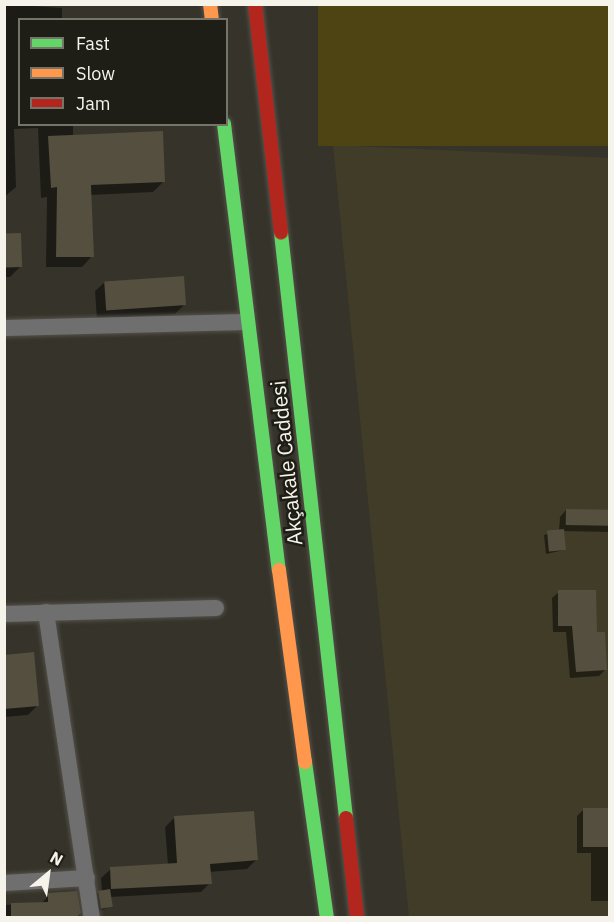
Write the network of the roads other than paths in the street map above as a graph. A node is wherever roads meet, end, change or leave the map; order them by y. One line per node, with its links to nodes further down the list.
1 (255, 4): 12 (main road, Akçakale Caddesi)
2 (224, 126): 3 (main road, Akçakale Caddesi)
3 (247, 322): 4 (street); 11 (main road, Akçakale Caddesi)
4 (4, 328)
5 (216, 608): 6 (street)
6 (46, 612): 7 (street); 8 (street)
7 (4, 614)
8 (87, 878): 9 (street); 10 (street)
9 (4, 883)
10 (92, 918)
11 (327, 918)
12 (357, 918)

